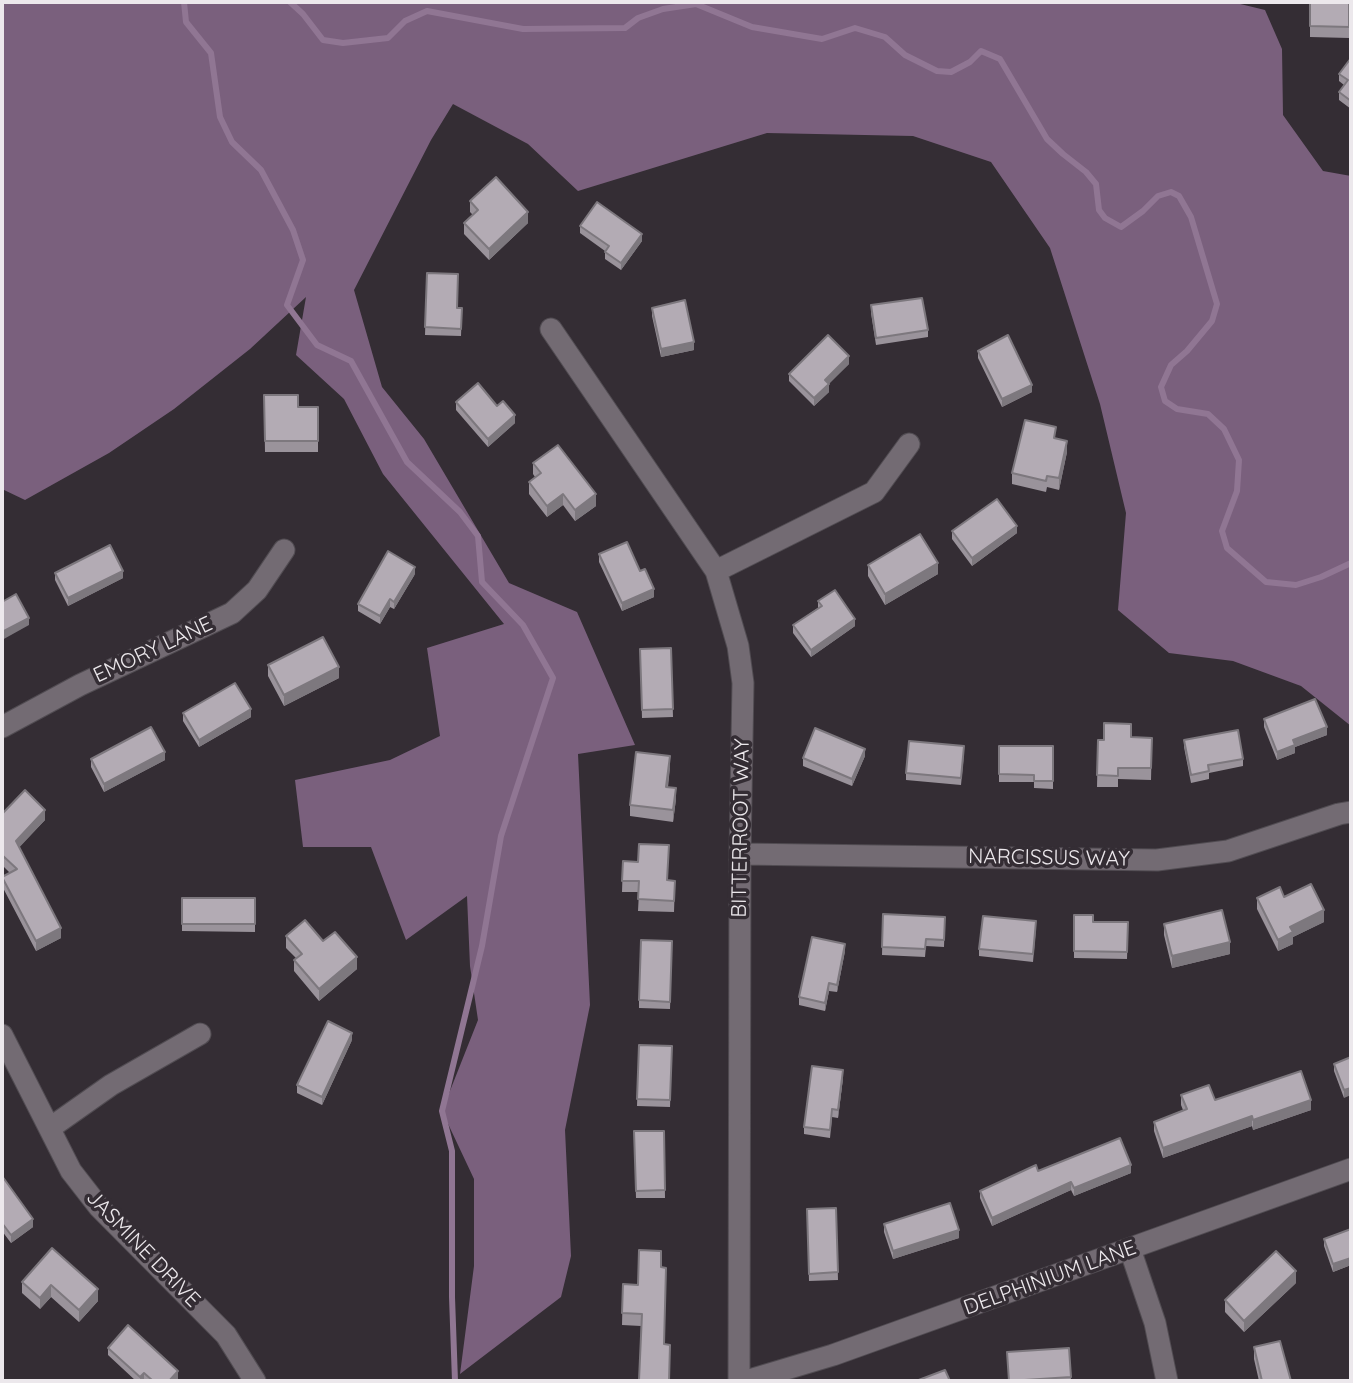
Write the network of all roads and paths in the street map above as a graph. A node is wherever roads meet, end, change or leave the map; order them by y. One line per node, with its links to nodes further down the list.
1 (551, 329): 4 (street, BITTERROOT WAY)
2 (909, 444): 4 (street)
3 (284, 550): 5 (street, EMORY LANE)
4 (716, 571): 7 (street, BITTERROOT WAY)
5 (2, 727)
6 (1351, 812): 7 (street, NARCISSUS WAY)
7 (740, 854): 14 (street, BITTERROOT WAY)
8 (200, 1034): 10 (street)
9 (2, 1035): 10 (street, JASMINE DRIVE)
10 (50, 1128): 13 (street, JASMINE DRIVE)
11 (1351, 1170): 12 (street, DELPHINIUM LANE)
12 (1130, 1249): 15 (street, DELPHINIUM LANE); 16 (street)
13 (255, 1381)
14 (739, 1381)
15 (746, 1381)
16 (1167, 1381)

